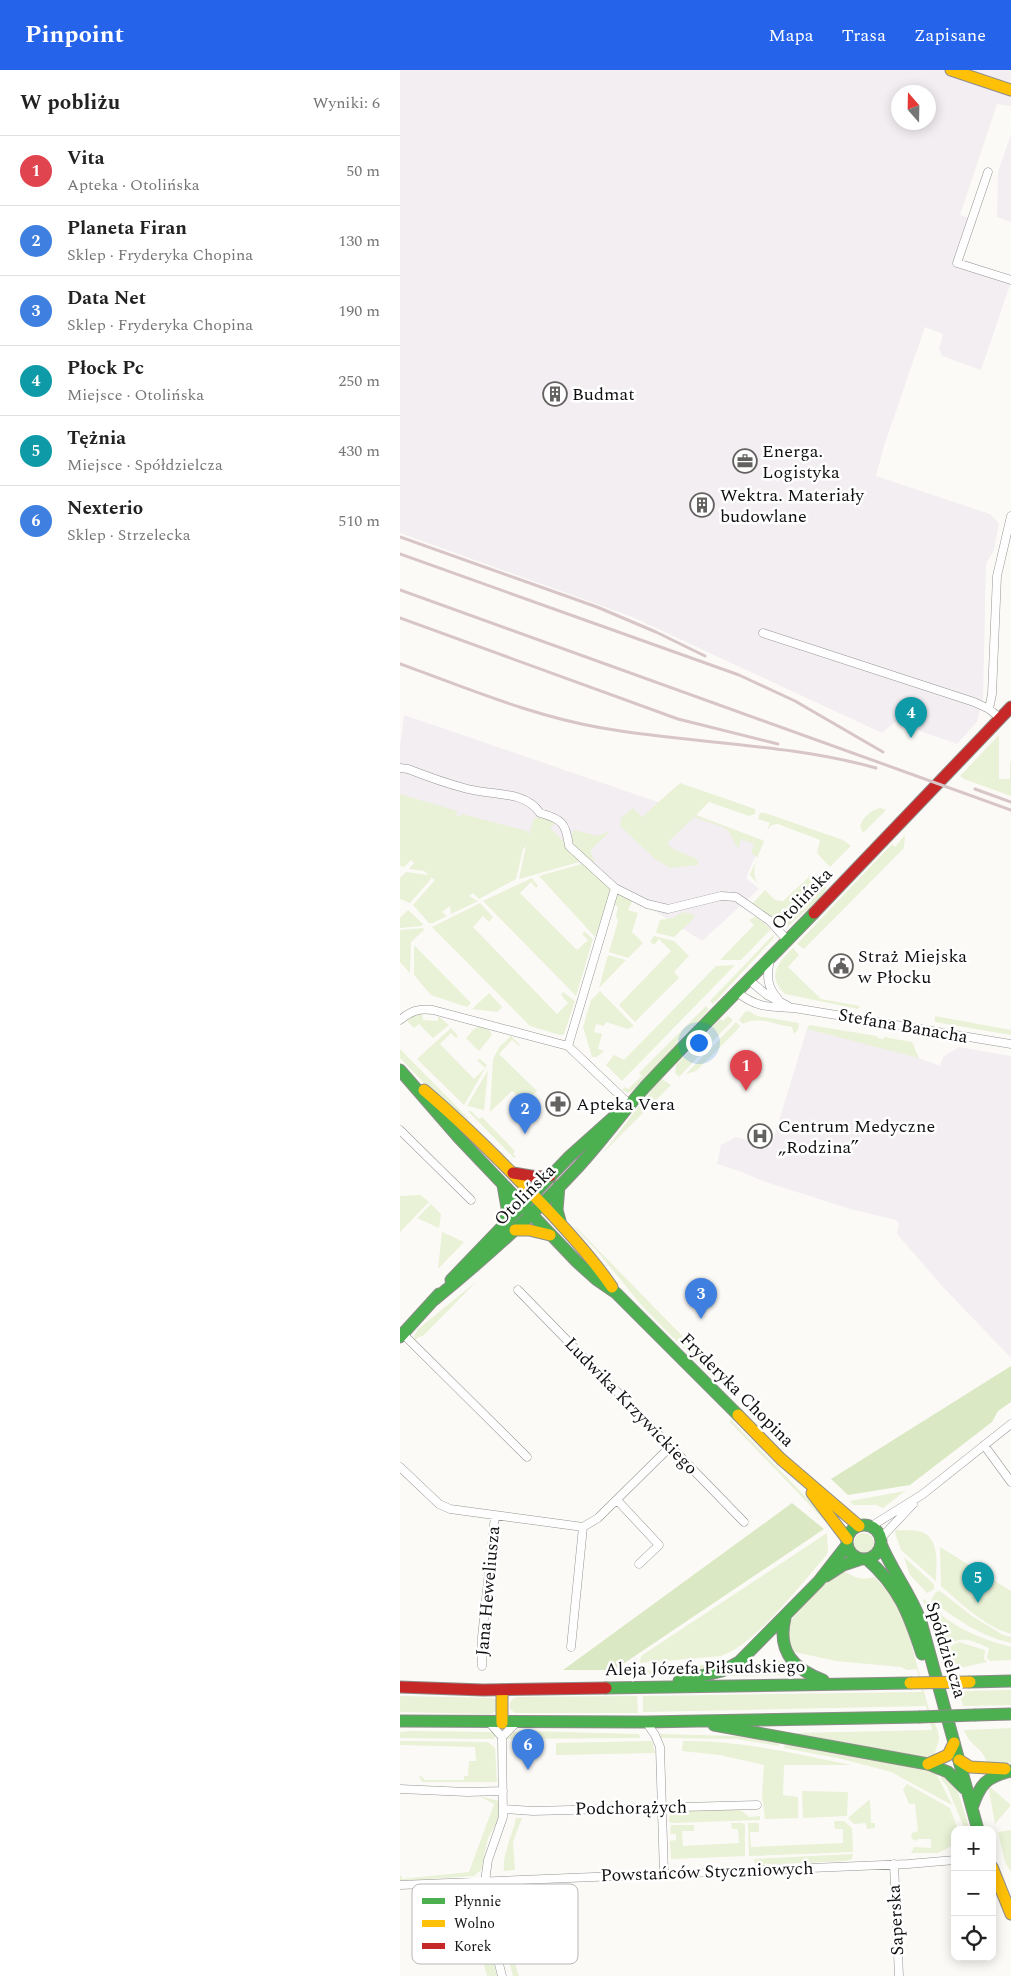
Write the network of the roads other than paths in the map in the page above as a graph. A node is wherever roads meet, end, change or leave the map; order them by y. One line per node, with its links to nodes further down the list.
1 (952, 70): 2 (main road)
2 (1011, 90)
3 (988, 172): 4 (street)
4 (1011, 280)
5 (1011, 516): 6 (street)
6 (1008, 542): 9 (street)
7 (763, 634): 9 (street)
8 (1011, 707): 10 (main road, Otolińska)
9 (989, 709): 10 (street)
10 (1000, 718): 13 (main road, Otolińska)
11 (400, 768): 12 (street)
12 (615, 888): 13 (street); 21 (street)
13 (786, 940): 14 (main road, Otolińska)
14 (770, 957): 15 (main road, Otolińska); 17 (street)
15 (749, 980): 16 (main road, Otolińska); 17 (street, Stefana Banacha)
16 (737, 992): 18 (street, Stefana Banacha); 23 (main road, Otolińska)
17 (783, 1004): 18 (street, Stefana Banacha)
18 (794, 1008): 20 (street, Stefana Banacha)
19 (400, 1020): 21 (street)
20 (1011, 1044)
21 (568, 1046): 23 (street)
22 (400, 1070): 25 (main road, Fryderyka Chopina); 27 (main road, Fryderyka Chopina)
23 (629, 1104): 26 (main road, Otolińska); 28 (main road, Otolińska)
24 (400, 1130): 30 (street)
25 (513, 1173): 26 (main road); 29 (main road, Fryderyka Chopina)
26 (550, 1176): 29 (main road, Otolińska)
27 (502, 1184): 32 (main road, Fryderyka Chopina); 34 (main road)
28 (559, 1186): 31 (main road, Otolińska); 35 (main road)
29 (533, 1194): 31 (main road, Fryderyka Chopina); 32 (main road, Otolińska)
30 (471, 1200)
31 (542, 1203): 33 (main road, Otolińska); 35 (main road, Fryderyka Chopina)
32 (522, 1205): 33 (main road, Fryderyka Chopina); 34 (main road, Otolińska)
33 (531, 1214): 36 (main road, Otolińska); 37 (main road, Fryderyka Chopina)
34 (505, 1221): 40 (main road, Otolińska)
35 (562, 1225): 39 (main road, Fryderyka Chopina)
36 (515, 1230): 37 (main road); 40 (main road, Otolińska)
37 (550, 1235): 39 (main road, Fryderyka Chopina)
38 (518, 1290): 44 (street, Ludwika Krzywickiego)
39 (616, 1293): 47 (main road, Fryderyka Chopina)
40 (434, 1300): 41 (main road, Otolińska)
41 (401, 1336): 45 (street)
42 (1011, 1424): 43 (street)
43 (984, 1445): 48 (street); 49 (street)
44 (670, 1447): 50 (street); 52 (street, Ludwika Krzywickiego)
45 (527, 1457)
46 (400, 1467): 51 (street)
47 (792, 1468): 54 (main road, Fryderyka Chopina); 56 (main road, Fryderyka Chopina)
48 (1011, 1482)
49 (923, 1494): 54 (street); 55 (street)
50 (617, 1500): 53 (street); 58 (street)
51 (495, 1516): 53 (street); 62 (street, Jana Heweliusza)
52 (744, 1522)
53 (584, 1526): 61 (street)
54 (865, 1526): 55 (main road); 56 (main road)
55 (881, 1541): 57 (main road); 76 (main road, Spółdzielcza)
56 (847, 1542): 57 (main road); 59 (main road)
57 (864, 1559): 59 (main road); 76 (main road, Spółdzielcza)
58 (639, 1564)
59 (818, 1581): 60 (main road)
60 (786, 1615): 64 (main road); 65 (main road)
61 (571, 1647)
62 (482, 1666)
63 (1011, 1681): 64 (main road, Aleja Józefa Piłsudskiego, bridge)
64 (837, 1683): 65 (main road, Aleja Józefa Piłsudskiego)
65 (648, 1686): 67 (main road, Aleja Józefa Piłsudskiego)
66 (400, 1687): 67 (main road, Aleja Józefa Piłsudskiego)
67 (502, 1690): 72 (main road)
68 (1011, 1714): 70 (main road, bridge)
69 (400, 1721): 71 (main road)
70 (698, 1721): 74 (main road); 78 (main road)
71 (489, 1722): 72 (main road); 75 (street)
72 (502, 1722): 73 (main road)
73 (516, 1722): 74 (main road); 75 (street)
74 (646, 1722): 84 (street)
75 (502, 1737): 81 (street)
76 (954, 1743): 77 (main road, Spółdzielcza); 78 (main road)
77 (959, 1760): 79 (main road); 82 (main road, Spółdzielcza)
78 (928, 1764): 82 (main road)
79 (1011, 1770): 85 (main road)
80 (400, 1789): 81 (street)
81 (503, 1791): 86 (street)
82 (967, 1792): 85 (main road, Spółdzielcza)
83 (757, 1805): 84 (street, Podchorążych)
84 (664, 1807): 86 (street, Podchorążych); 91 (street)
85 (972, 1808): 87 (main road, Spółdzielcza)
86 (504, 1809): 92 (street)
87 (977, 1826)
88 (951, 1860): 89 (street, Powstańców Styczniowych)
89 (894, 1864): 91 (street, Powstańców Styczniowych); 96 (street, Saperska)
90 (994, 1871): 95 (main road)
91 (664, 1874): 92 (street, Powstańców Styczniowych)
92 (485, 1881): 93 (street, Powstańców Styczniowych); 94 (street)
93 (421, 1884)
94 (485, 1884)
95 (1011, 1914)
96 (899, 1976)

